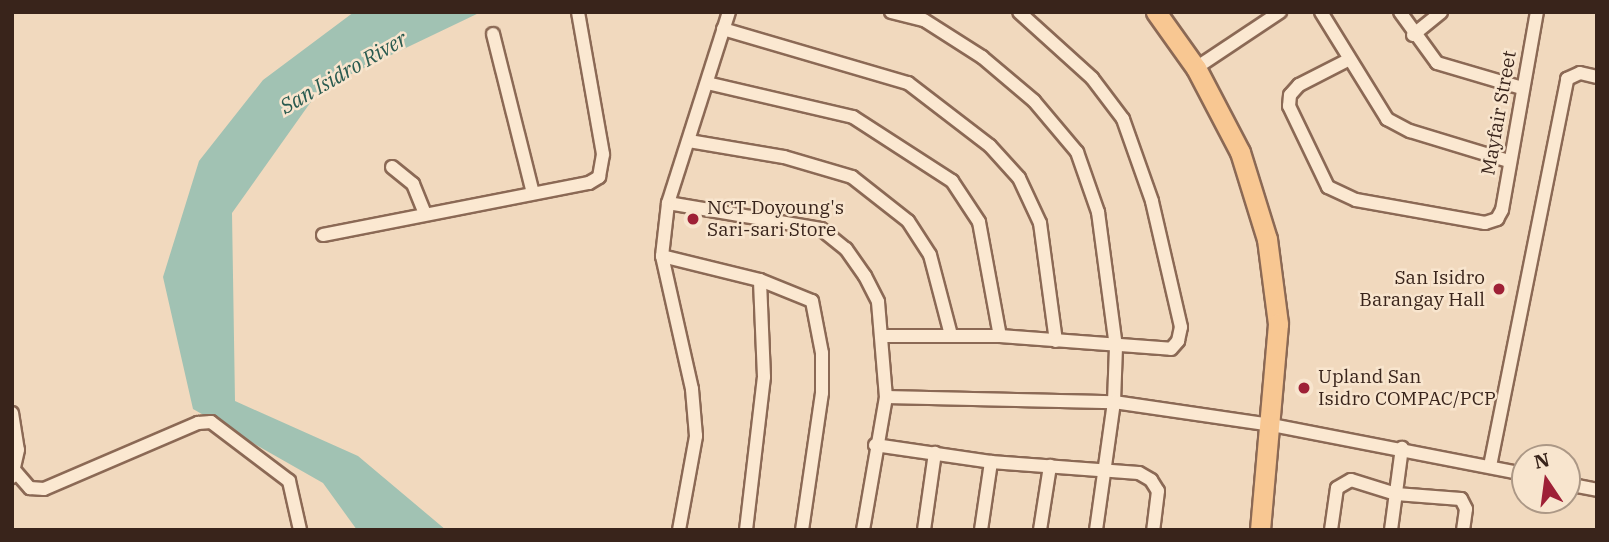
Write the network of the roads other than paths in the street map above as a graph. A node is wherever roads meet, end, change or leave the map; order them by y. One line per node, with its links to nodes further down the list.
1 (578, 12): 22 (street)
2 (729, 12): 11 (street)
3 (891, 12): 32 (street)
4 (1019, 12): 32 (street)
5 (1156, 12): 15 (main road)
6 (1280, 12): 15 (street)
7 (1321, 12): 14 (street)
8 (1400, 12): 13 (street)
9 (1441, 12): 13 (street)
10 (1537, 12): 18 (street, Mayfair Street)
11 (723, 29): 17 (street); 31 (street)
12 (493, 34): 22 (street)
13 (1413, 35): 18 (street)
14 (1346, 61): 20 (street); 20 (street, Mayfair Street)
15 (1196, 68): 36 (main road)
16 (1597, 77): 42 (street)
17 (707, 83): 19 (street); 30 (street)
18 (1522, 88): 20 (street, Mayfair Street)
19 (689, 141): 23 (street); 28 (street)
20 (1509, 161)
21 (392, 167): 24 (street)
22 (533, 193): 24 (street)
23 (668, 203): 26 (street); 29 (street)
24 (425, 213): 25 (street)
25 (323, 234)
26 (662, 256): 27 (street); 48 (street)
27 (760, 280): 49 (street); 50 (street)
28 (951, 335): 29 (street); 30 (street)
29 (883, 336): 33 (street)
30 (1000, 336): 31 (street)
31 (1056, 341): 32 (street)
32 (1116, 347): 34 (street)
33 (886, 397): 34 (street); 37 (street)
34 (1114, 402): 36 (street); 43 (street)
35 (12, 413): 45 (street)
36 (1272, 425): 38 (street); 57 (main road)
37 (874, 445): 39 (street); 51 (street)
38 (1402, 448): 42 (street); 46 (street)
39 (935, 453): 40 (street); 52 (street)
40 (991, 462): 41 (street); 53 (street)
41 (1050, 466): 43 (street); 54 (street)
42 (1490, 466): 44 (street)
43 (1103, 471): 55 (street); 56 (street)
44 (1511, 471)
45 (14, 474): 47 (street)
46 (1396, 494): 58 (street); 59 (street); 60 (street)
47 (300, 530)
48 (679, 530)
49 (746, 530)
50 (803, 530)
51 (863, 530)
52 (924, 530)
53 (981, 530)
54 (1040, 530)
55 (1096, 530)
56 (1153, 530)
57 (1260, 530)
58 (1331, 530)
59 (1391, 530)
60 (1463, 530)

